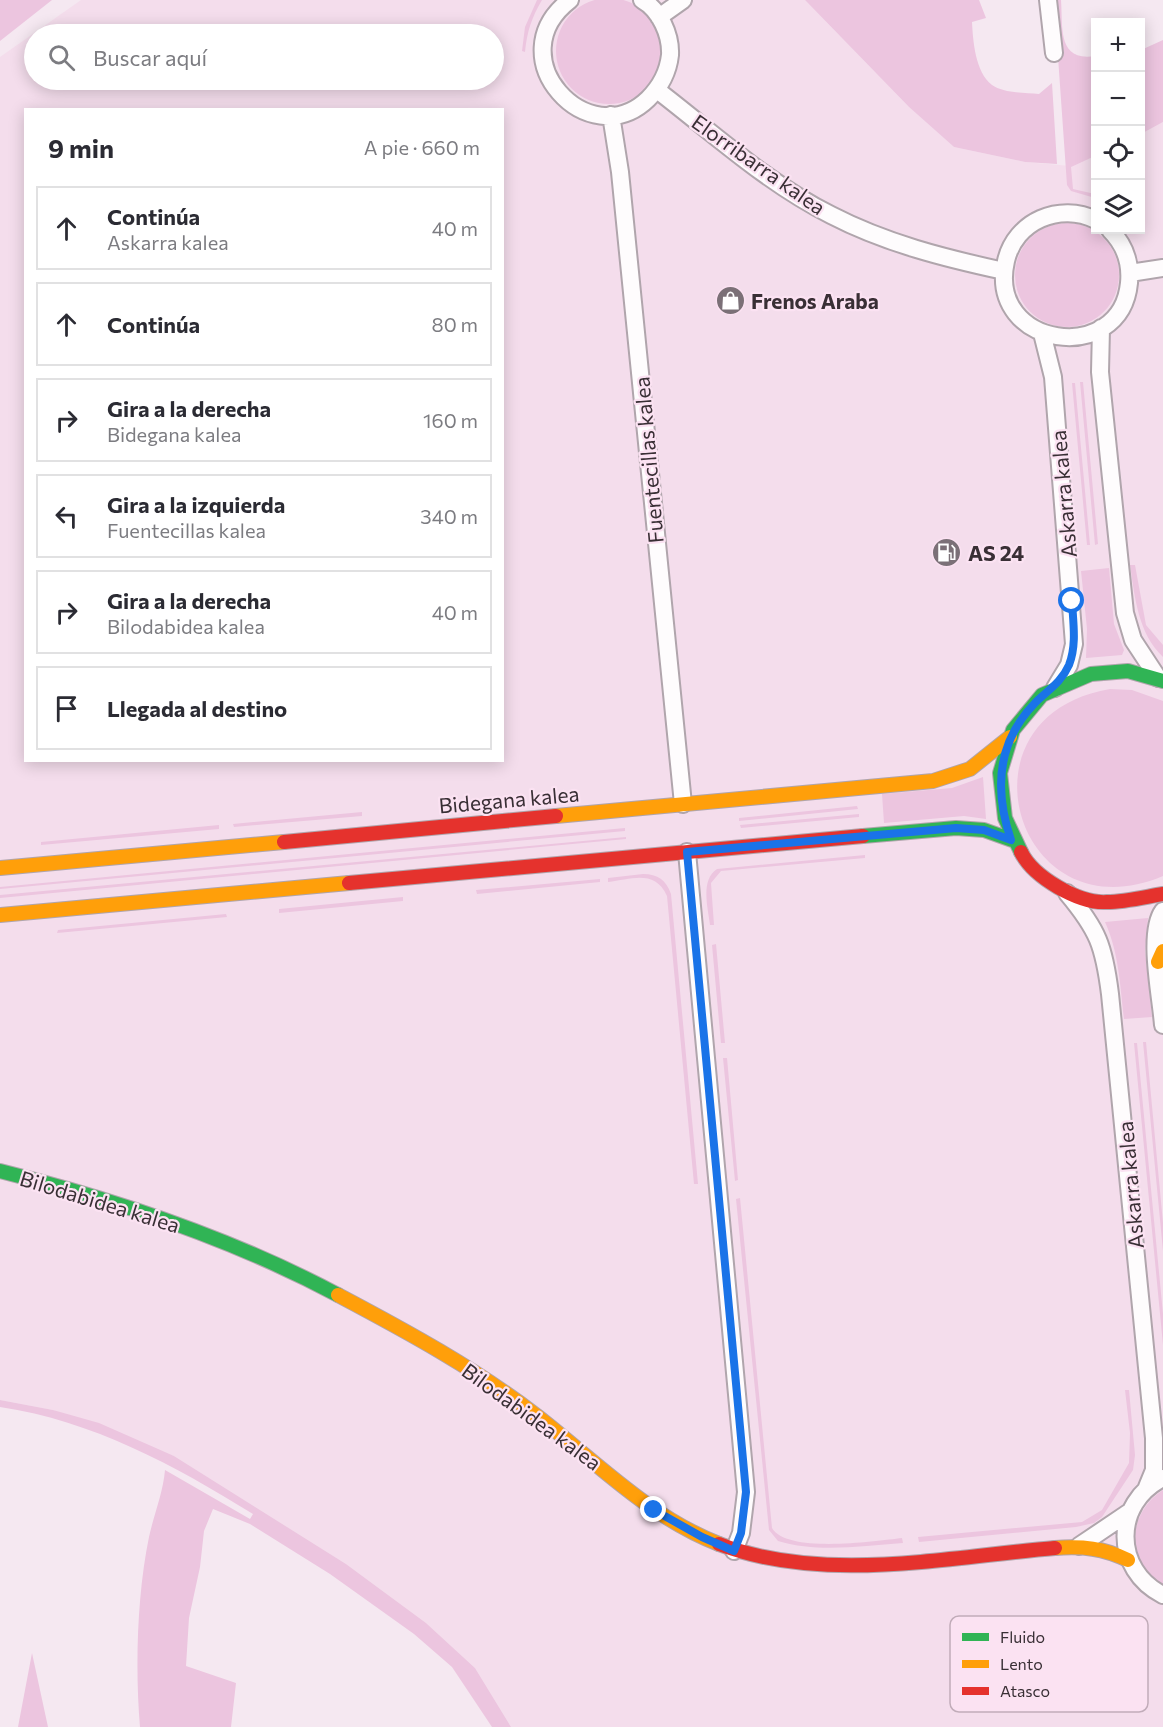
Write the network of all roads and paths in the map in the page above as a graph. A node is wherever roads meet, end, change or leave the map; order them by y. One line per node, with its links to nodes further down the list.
1 (570, 0): 8 (street)
2 (642, 0): 5 (street)
3 (682, 0): 5 (street)
4 (1048, 0): 6 (street)
5 (659, 17): 7 (street)
6 (1054, 53)
7 (657, 90): 8 (street); 12 (street, Elorribarra kalea)
8 (611, 115): 19 (street, Fuentecillas kalea)
9 (1091, 219): 12 (street)
10 (1113, 234): 13 (street)
11 (1163, 268): 13 (street)
12 (1004, 271): 15 (street)
13 (1130, 273): 14 (street)
14 (1101, 328): 15 (street); 16 (street)
15 (1042, 333): 17 (street, Askarra kalea)
16 (1161, 680): 17 (street)
17 (1055, 688): 18 (street)
18 (1010, 737): 19 (street, Bidegana kalea); 20 (street)
19 (683, 804): 22 (street, Bidegana kalea)
20 (1011, 840): 21 (street); 23 (street)
21 (687, 852): 26 (street); 34 (street)
22 (0, 868)
23 (1066, 893): 24 (street); 31 (street, Askarra kalea)
24 (1163, 894)
25 (1163, 911): 27 (street)
26 (0, 915)
27 (1160, 957): 28 (street)
28 (1163, 1025)
29 (0, 1171): 34 (street, Bilodabidea kalea)
30 (1163, 1478): 31 (street)
31 (1147, 1487): 32 (street)
32 (1128, 1514): 33 (street, Bilodabidea kalea); 35 (street)
33 (1079, 1546): 34 (street, Bilodabidea kalea); 35 (street, Bilodabidea kalea)
34 (734, 1551)
35 (1128, 1560): 36 (street)
36 (1163, 1595)

